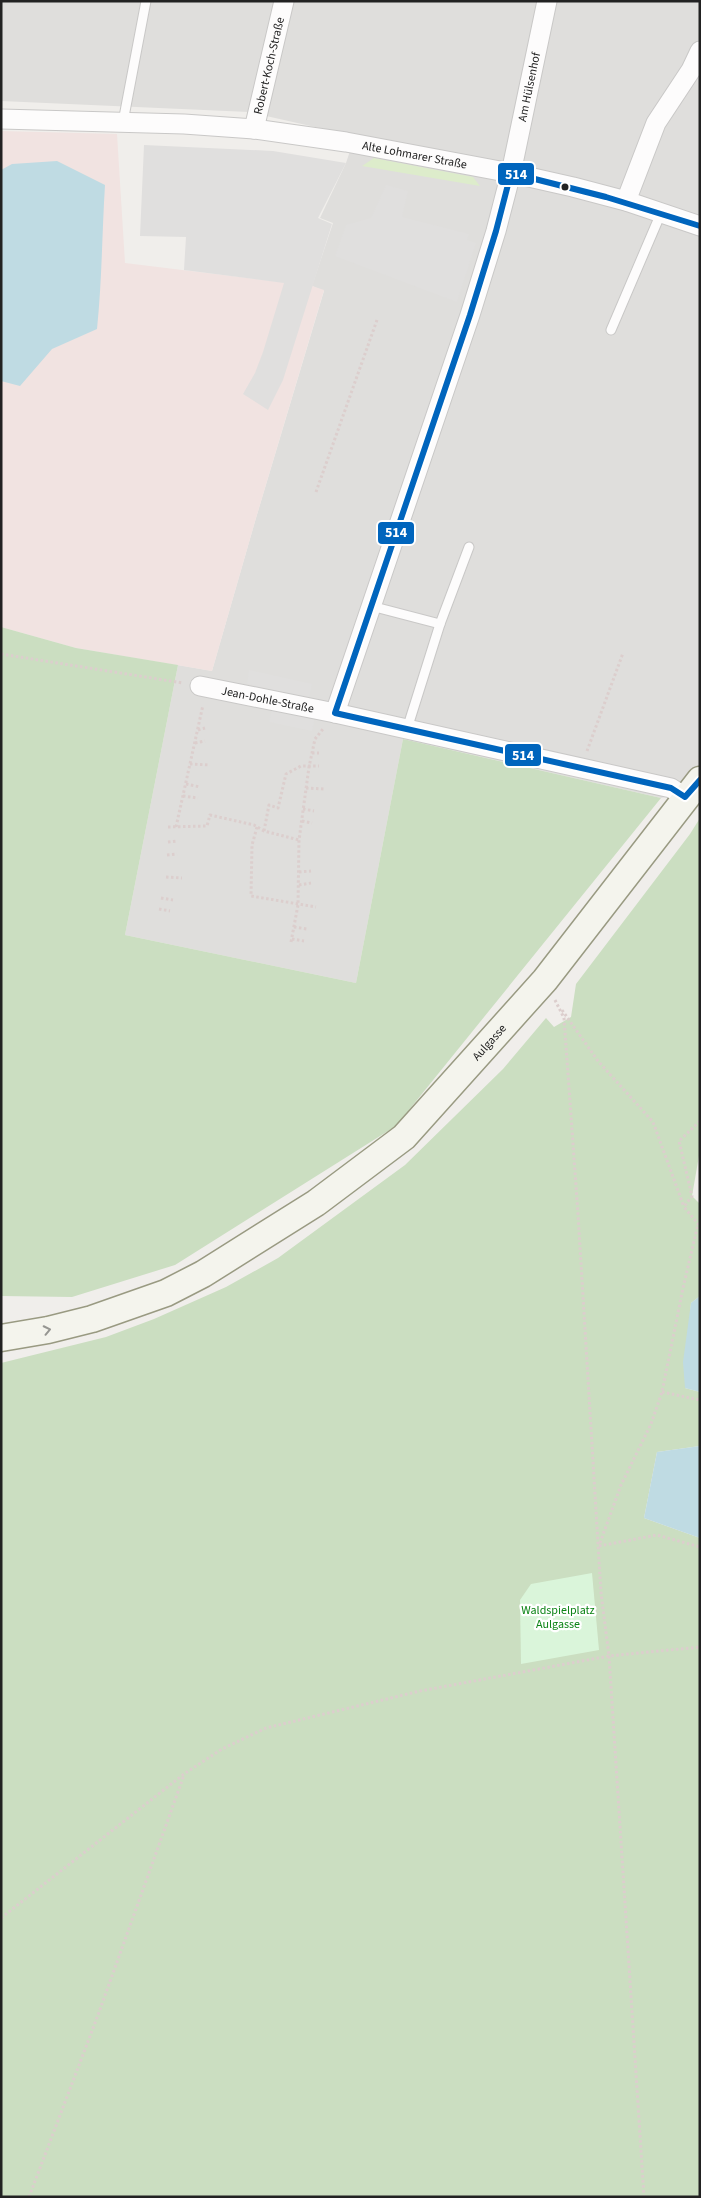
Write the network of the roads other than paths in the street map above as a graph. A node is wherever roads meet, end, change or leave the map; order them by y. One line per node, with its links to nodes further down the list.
1 (146, 1): 6 (lane)
2 (284, 1): 7 (street, Robert-Koch-Straße)
3 (547, 1): 8 (street, Am Hülsenhof)
4 (700, 51): 9 (street)
5 (1, 119): 6 (street, Alte Lohmarer Straße)
6 (123, 122): 7 (street, Alte Lohmarer Straße)
7 (254, 129): 8 (street, Alte Lohmarer Straße)
8 (511, 173): 9 (street, Alte Lohmarer Straße); 14 (street, Am Hülsenhof)
9 (626, 201): 10 (street, Alte Lohmarer Straße)
10 (661, 213): 11 (street, Alte Lohmarer Straße); 12 (lane)
11 (700, 226)
12 (611, 330)
13 (468, 547): 15 (lane)
14 (371, 606): 15 (lane); 17 (street, Am Hülsenhof)
15 (440, 624): 18 (lane)
16 (206, 687): 17 (street, Jean-Dohle-Straße)
17 (335, 713): 18 (street, Jean-Dohle-Straße)
18 (407, 729): 19 (street, Jean-Dohle-Straße)
19 (692, 788): 20 (main road, Aulgasse)
20 (232, 1256): 21 (main road); 22 (main road, one-way to 20)
21 (1, 1320)
22 (1, 1338)

